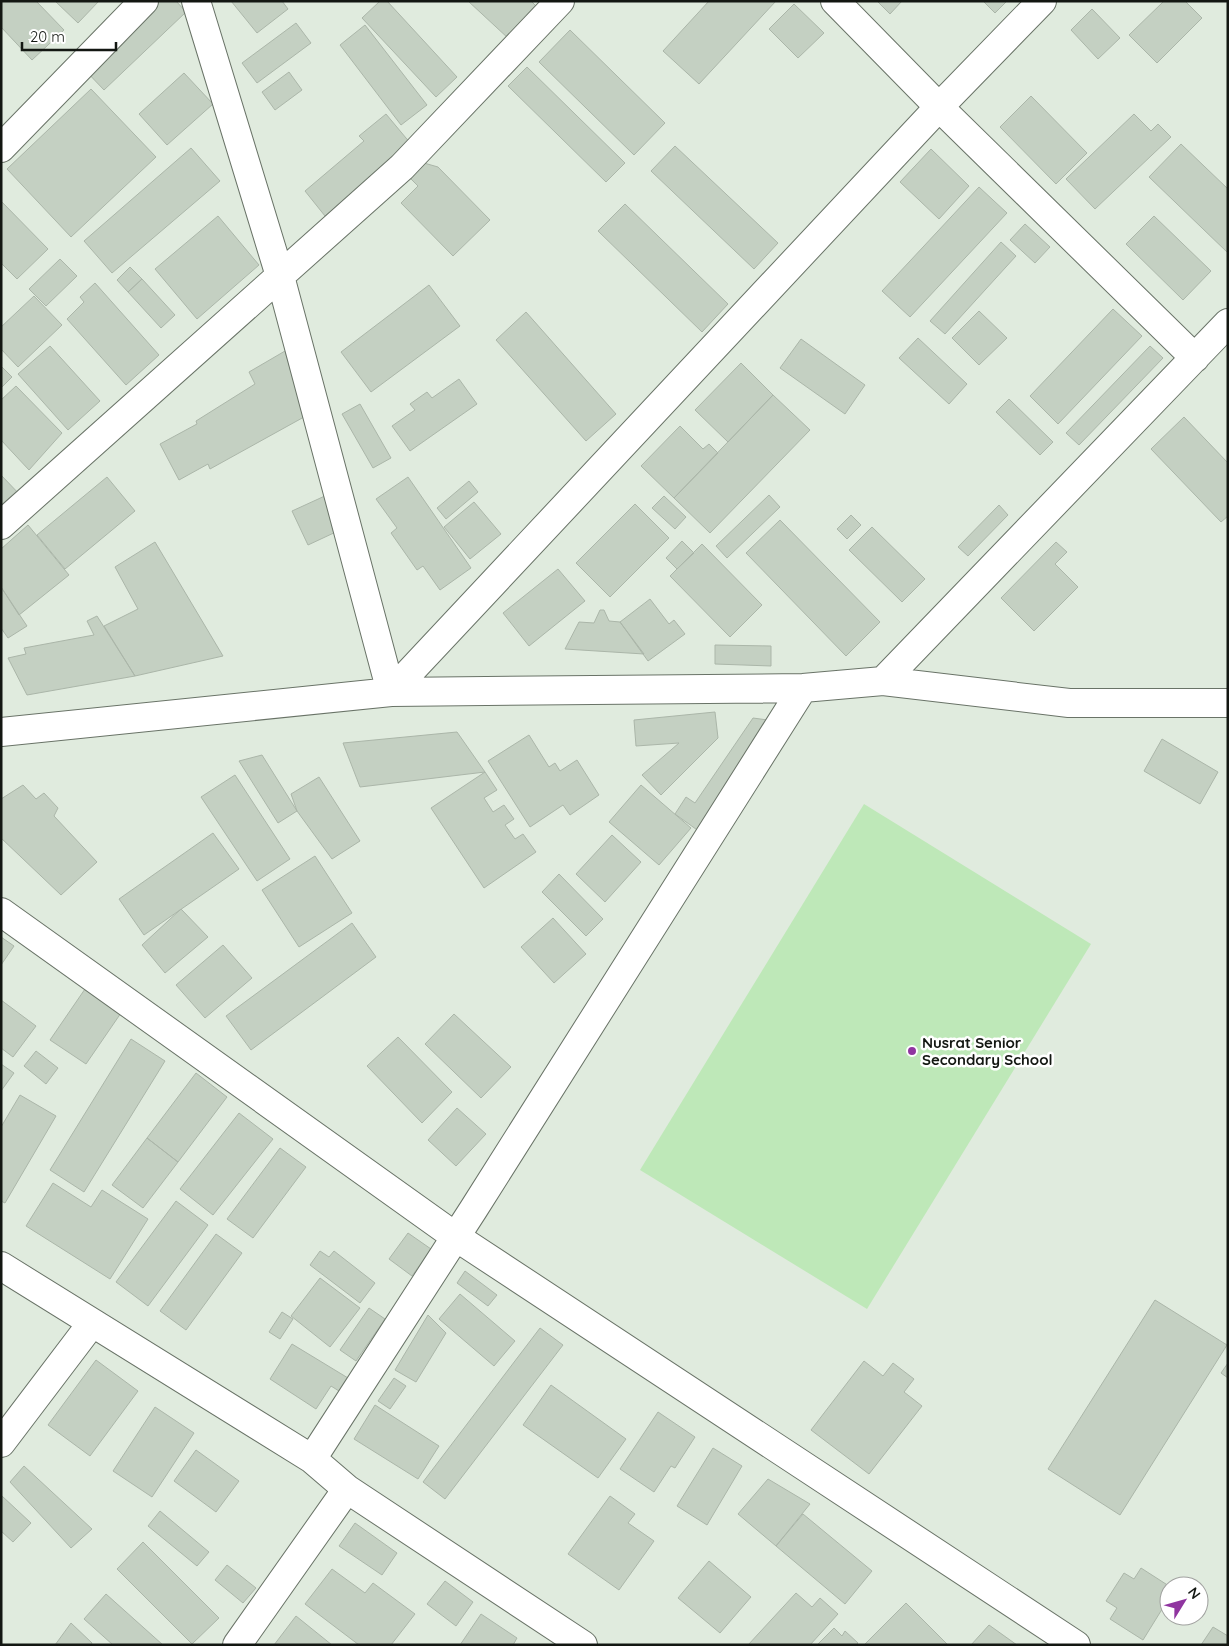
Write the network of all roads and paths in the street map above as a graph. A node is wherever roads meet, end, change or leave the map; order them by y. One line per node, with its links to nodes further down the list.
1 (144, 1): 7 (street)
2 (196, 1): 8 (street)
3 (560, 1): 8 (street)
4 (835, 1): 6 (street)
5 (1042, 1): 6 (street)
6 (939, 107): 10 (street); 14 (street)
7 (1, 148)
8 (280, 276): 11 (street); 14 (street)
9 (1228, 323): 10 (street)
10 (1195, 358): 12 (street)
11 (1, 525)
12 (883, 681): 13 (street); 15 (street)
13 (803, 688): 14 (street); 18 (street)
14 (391, 692): 16 (street)
15 (1228, 703)
16 (1, 732)
17 (1, 912): 18 (street)
18 (456, 1237): 22 (street); 26 (street)
19 (1, 1266): 20 (street)
20 (92, 1323): 21 (street); 22 (street)
21 (1, 1443)
22 (312, 1459): 23 (street)
23 (347, 1489): 24 (street); 25 (street)
24 (238, 1645)
25 (583, 1645)
26 (1076, 1645)

